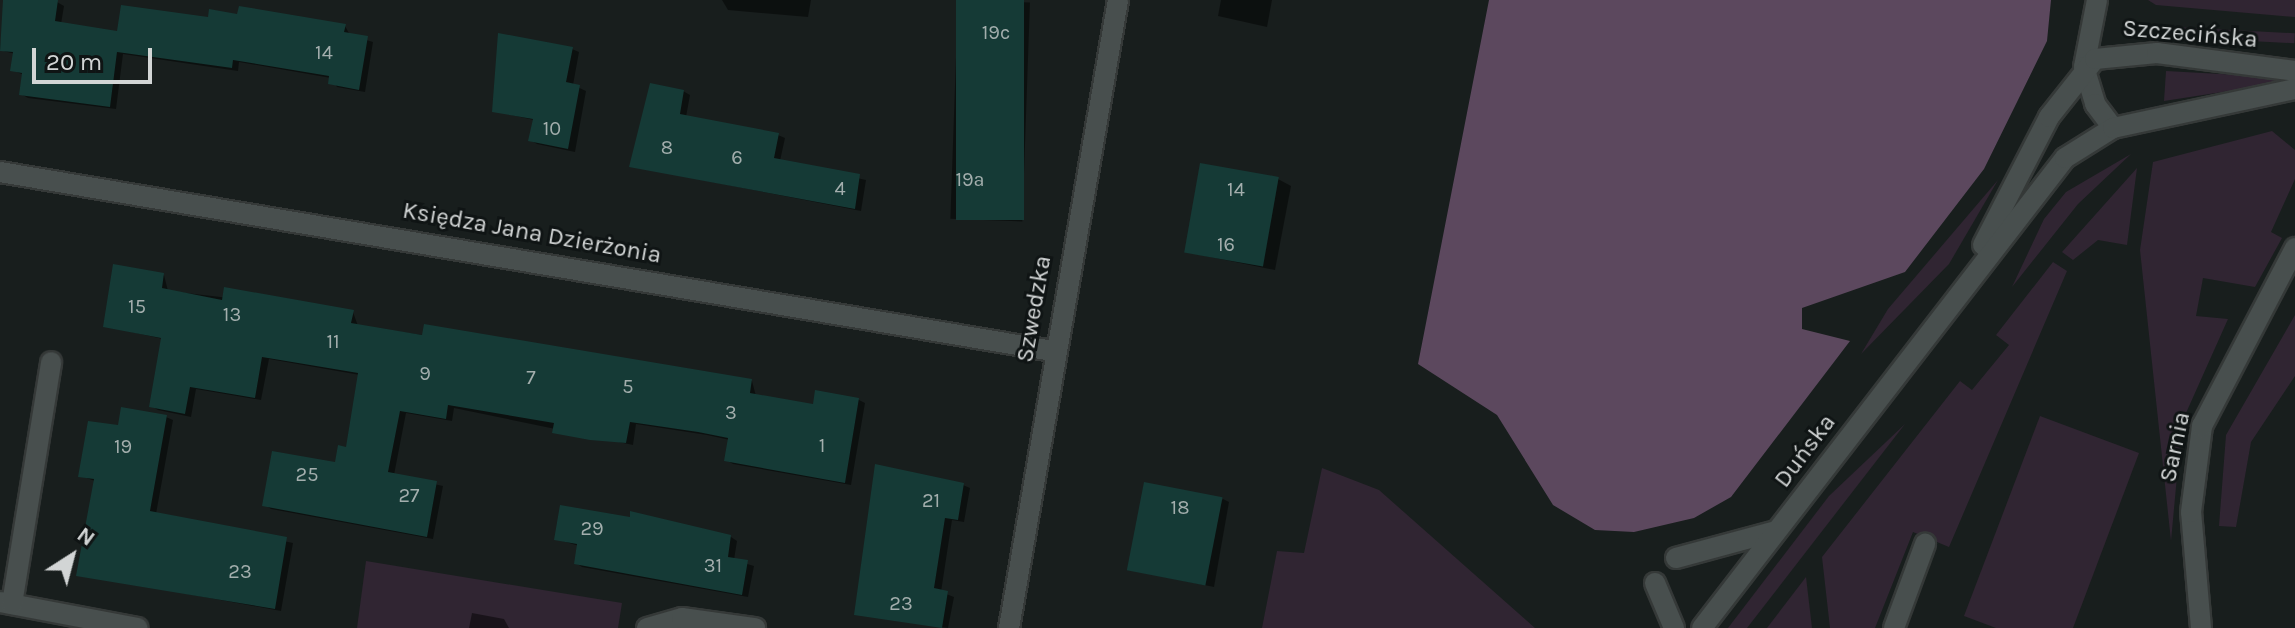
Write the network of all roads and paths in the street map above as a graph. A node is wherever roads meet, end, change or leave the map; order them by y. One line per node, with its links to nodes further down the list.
1 (1118, 0): 10 (street, Szwedzka)
2 (2097, 0): 3 (street)
3 (2084, 67): 4 (street, Szczecińska); 6 (street); 9 (street, Duńska)
4 (2295, 71)
5 (2295, 89): 6 (street)
6 (2113, 128): 9 (street, Duńska)
7 (0, 172): 10 (street, Księdza Jana Dzierżonia)
8 (2295, 248): 24 (street, Sarnia)
9 (1949, 304): 12 (street, Duńska)
10 (1053, 351): 20 (street, Szwedzka)
11 (51, 362): 16 (street)
12 (1776, 531): 14 (street); 22 (street, Duńska)
13 (1925, 544): 23 (street)
14 (1676, 558)
15 (1655, 583): 21 (street)
16 (6, 603): 17 (street)
17 (138, 628)
18 (647, 628): 19 (street)
19 (755, 628)
20 (1009, 628)
21 (1674, 628)
22 (1702, 628)
23 (1894, 628)
24 (2201, 628)

